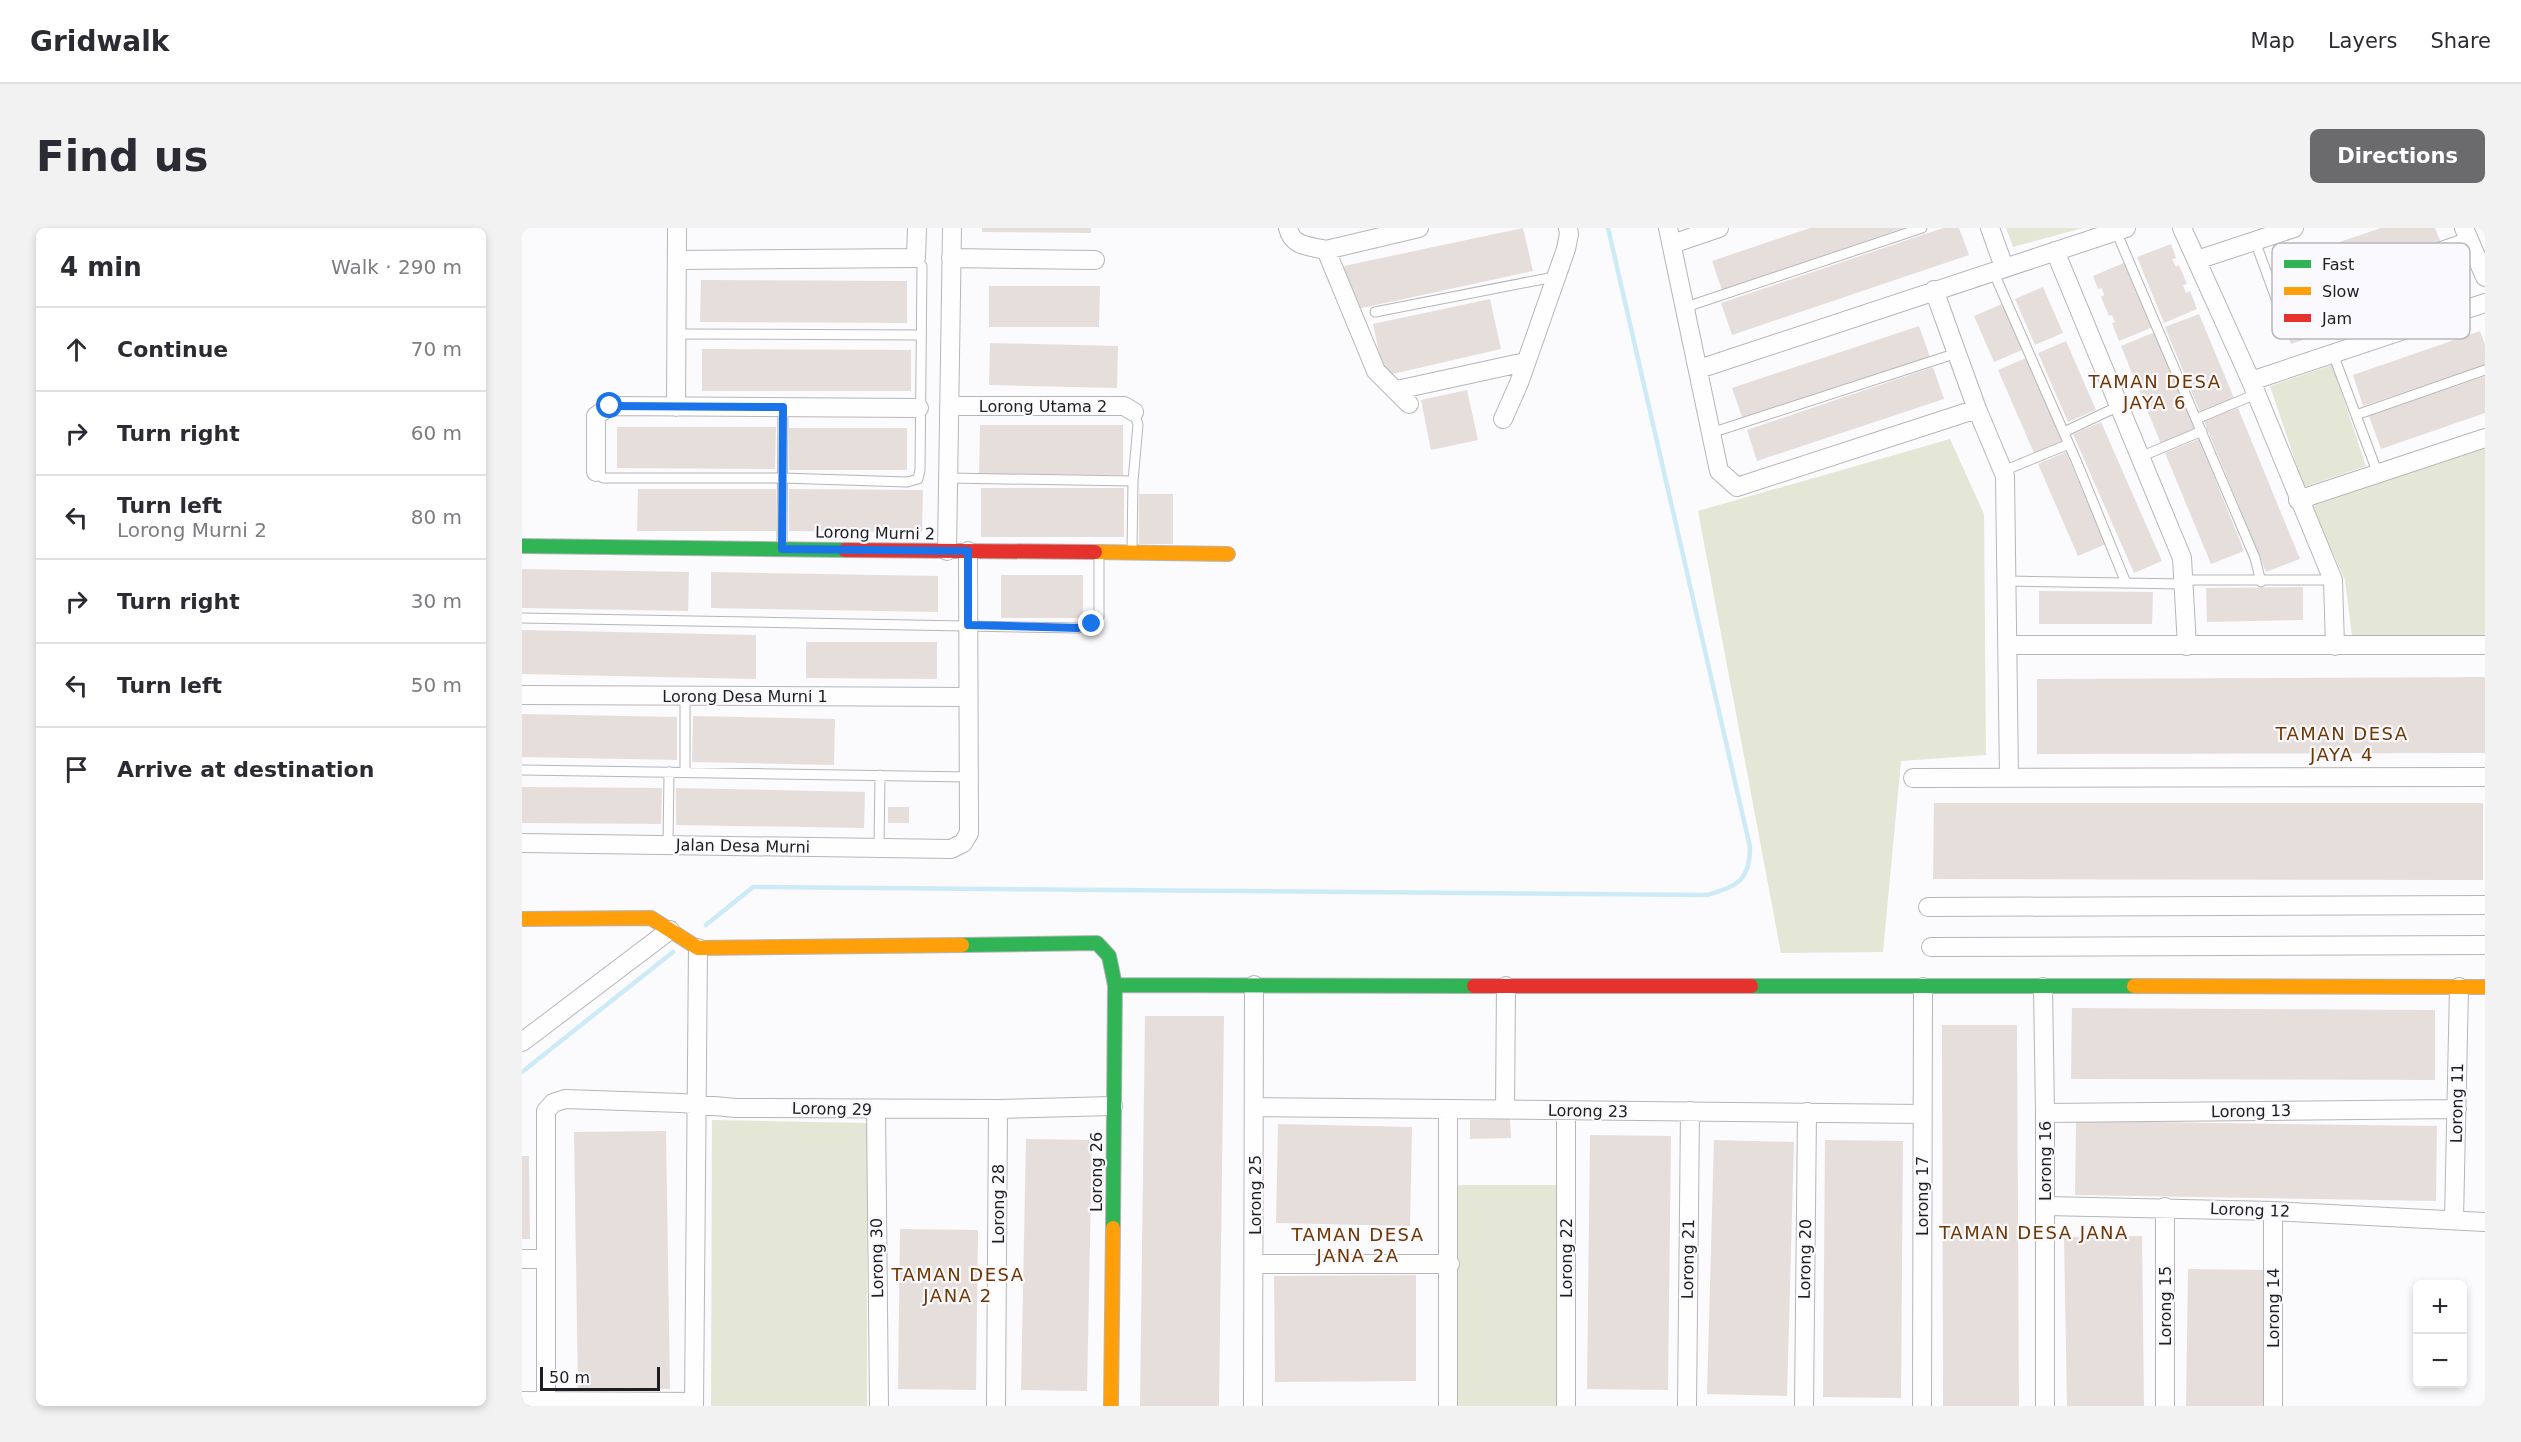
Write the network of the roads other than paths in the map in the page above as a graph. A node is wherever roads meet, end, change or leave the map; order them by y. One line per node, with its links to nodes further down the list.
1 (677, 228): 21 (street)
2 (917, 228): 19 (street)
3 (952, 228): 20 (street)
4 (1288, 228): 17 (street)
5 (1419, 228): 17 (street)
6 (1568, 228): 25 (street)
7 (1719, 228): 14 (street)
8 (1923, 228): 30 (lane)
9 (1989, 228): 24 (street)
10 (2182, 228): 23 (street)
11 (2294, 228): 15 (street)
12 (2121, 230): 18 (street); 51 (lane)
13 (2466, 232): 16 (lane); 26 (street)
14 (1670, 236): 30 (street)
15 (2255, 241): 23 (street); 27 (lane)
16 (2437, 243)
17 (1326, 250): 38 (street)
18 (2055, 251): 24 (street); 44 (street)
19 (916, 258): 21 (street); 34 (lane)
20 (951, 258): 22 (street); 43 (street)
21 (676, 260): 33 (street)
22 (1095, 260)
23 (2197, 260): 41 (street)
24 (1998, 268): 28 (street); 53 (lane)
25 (1554, 277): 32 (lane); 38 (street)
26 (2485, 277)
27 (2272, 288)
28 (1934, 290): 36 (street); 39 (street)
29 (2485, 303): 31 (street)
30 (1686, 307): 39 (street)
31 (2470, 308)
32 (1375, 312)
33 (677, 334): 34 (lane); 42 (street)
34 (920, 334): 46 (lane)
35 (2378, 339): 37 (street)
36 (1957, 353): 47 (street); 54 (lane)
37 (2333, 354): 41 (street); 49 (lane)
38 (1525, 362): 50 (street)
39 (1699, 369): 54 (street)
40 (2485, 370): 49 (lane)
41 (2253, 388): 51 (lane); 64 (street)
42 (676, 406): 45 (street); 59 (street)
43 (949, 406): 48 (street, Lorong Utama 2); 62 (street)
44 (2119, 406): 53 (lane); 57 (street)
45 (783, 407): 46 (street); 61 (lane)
46 (919, 408): 61 (lane)
47 (1977, 409): 54 (street); 58 (street)
48 (1134, 412): 63 (lane)
49 (2356, 415): 60 (lane)
50 (1503, 419)
51 (2196, 419): 52 (lane)
52 (2202, 431): 57 (lane); 75 (lane)
53 (2064, 432): 56 (lane)
54 (1712, 433)
55 (2485, 438): 60 (street)
56 (2069, 444): 58 (lane); 76 (lane)
57 (2140, 457): 74 (street)
58 (2003, 471): 73 (street)
59 (596, 472): 61 (lane)
60 (2378, 474): 64 (street)
61 (782, 478): 66 (lane)
62 (948, 478): 63 (lane); 67 (street)
63 (1133, 481): 70 (lane)
64 (2298, 500): 72 (street)
65 (522, 546): 66 (street, Lorong Murni 2)
66 (782, 549): 67 (street, Lorong Murni 2)
67 (947, 551): 68 (street, Lorong Murni 2)
68 (968, 551): 69 (street, Lorong Murni 2); 78 (street)
69 (1099, 553): 70 (street, Lorong Murni 2); 78 (lane)
70 (1132, 553): 71 (street, Lorong Murni 2)
71 (1228, 554)
72 (2333, 580): 75 (lane); 82 (street)
73 (2007, 581): 76 (lane); 79 (street)
74 (2183, 582): 75 (lane); 76 (lane); 81 (street)
75 (2261, 582)
76 (2126, 583)
77 (522, 618): 78 (lane)
78 (968, 625): 85 (street)
79 (2008, 645): 81 (street); 93 (street)
80 (2485, 645): 82 (street)
81 (2187, 646): 82 (street)
82 (2335, 646)
83 (522, 695): 84 (street, Lorong Desa Murni 1)
84 (685, 695): 85 (street, Lorong Desa Murni 1); 88 (lane)
85 (968, 697): 90 (street)
86 (522, 770): 87 (lane)
87 (669, 772): 88 (lane); 95 (lane)
88 (685, 772): 89 (lane)
89 (880, 775): 90 (lane); 96 (lane)
90 (969, 777): 96 (street, Jalan Desa Murni)
91 (2485, 777): 93 (street)
92 (1913, 778): 93 (street)
93 (2009, 778)
94 (522, 843): 95 (street, Jalan Desa Murni)
95 (669, 845): 96 (street, Jalan Desa Murni)
96 (879, 848)
97 (2485, 905): 98 (street)
98 (1928, 907)
99 (522, 919): 100 (street)
100 (670, 930): 103 (street); 111 (street)
101 (2485, 945): 102 (street)
102 (1931, 947)
103 (698, 948): 104 (street, Lorong 26); 112 (street)
104 (1115, 985): 105 (street); 113 (street, Lorong 26)
105 (1254, 985): 106 (street); 114 (street, Lorong 25)
106 (1506, 986): 107 (street); 119 (street)
107 (1923, 987): 108 (street); 124 (street, Lorong 17)
108 (2043, 987): 109 (street); 123 (street, Lorong 16)
109 (2459, 987): 110 (street); 115 (street, Lorong 11)
110 (2485, 987)
111 (522, 1042)
112 (697, 1104): 118 (street, Lorong 29); 131 (street, Lorong 29); 136 (street)
113 (1113, 1106): 116 (street, Lorong 29); 139 (street, Lorong 26)
114 (1254, 1107): 117 (street, Lorong 23); 132 (street, Lorong 25)
115 (2457, 1108): 123 (street, Lorong 13); 128 (street, Lorong 11)
116 (998, 1109): 118 (street, Lorong 29); 138 (street, Lorong 28)
117 (1448, 1109): 119 (street, Lorong 23); 133 (street)
118 (876, 1110): 137 (street, Lorong 30)
119 (1505, 1110): 120 (street, Lorong 23)
120 (1566, 1111): 121 (street, Lorong 23); 142 (street, Lorong 22)
121 (1690, 1111): 122 (street, Lorong 23); 143 (street, Lorong 21)
122 (1807, 1112): 124 (street, Lorong 23); 144 (street, Lorong 20)
123 (2045, 1113): 125 (street, Lorong 16)
124 (1922, 1114): 145 (street, Lorong 17)
125 (2046, 1206): 126 (street, Lorong 12); 146 (street, Lorong 16)
126 (2165, 1207): 127 (street, Lorong 12); 147 (street, Lorong 15)
127 (2273, 1211): 128 (street, Lorong 12); 148 (street, Lorong 14)
128 (2454, 1220): 129 (street, Lorong 12)
129 (2485, 1222)
130 (522, 1258): 131 (street)
131 (546, 1258): 135 (street)
132 (1255, 1264): 133 (street); 140 (street, Lorong 25)
133 (1450, 1264): 141 (street)
134 (522, 1401): 135 (street)
135 (546, 1401): 136 (street)
136 (693, 1404)
137 (879, 1406)
138 (996, 1406)
139 (1111, 1406)
140 (1253, 1406)
141 (1448, 1406)
142 (1566, 1406)
143 (1687, 1406)
144 (1804, 1406)
145 (1922, 1406)
146 (2045, 1406)
147 (2165, 1406)
148 (2272, 1406)

